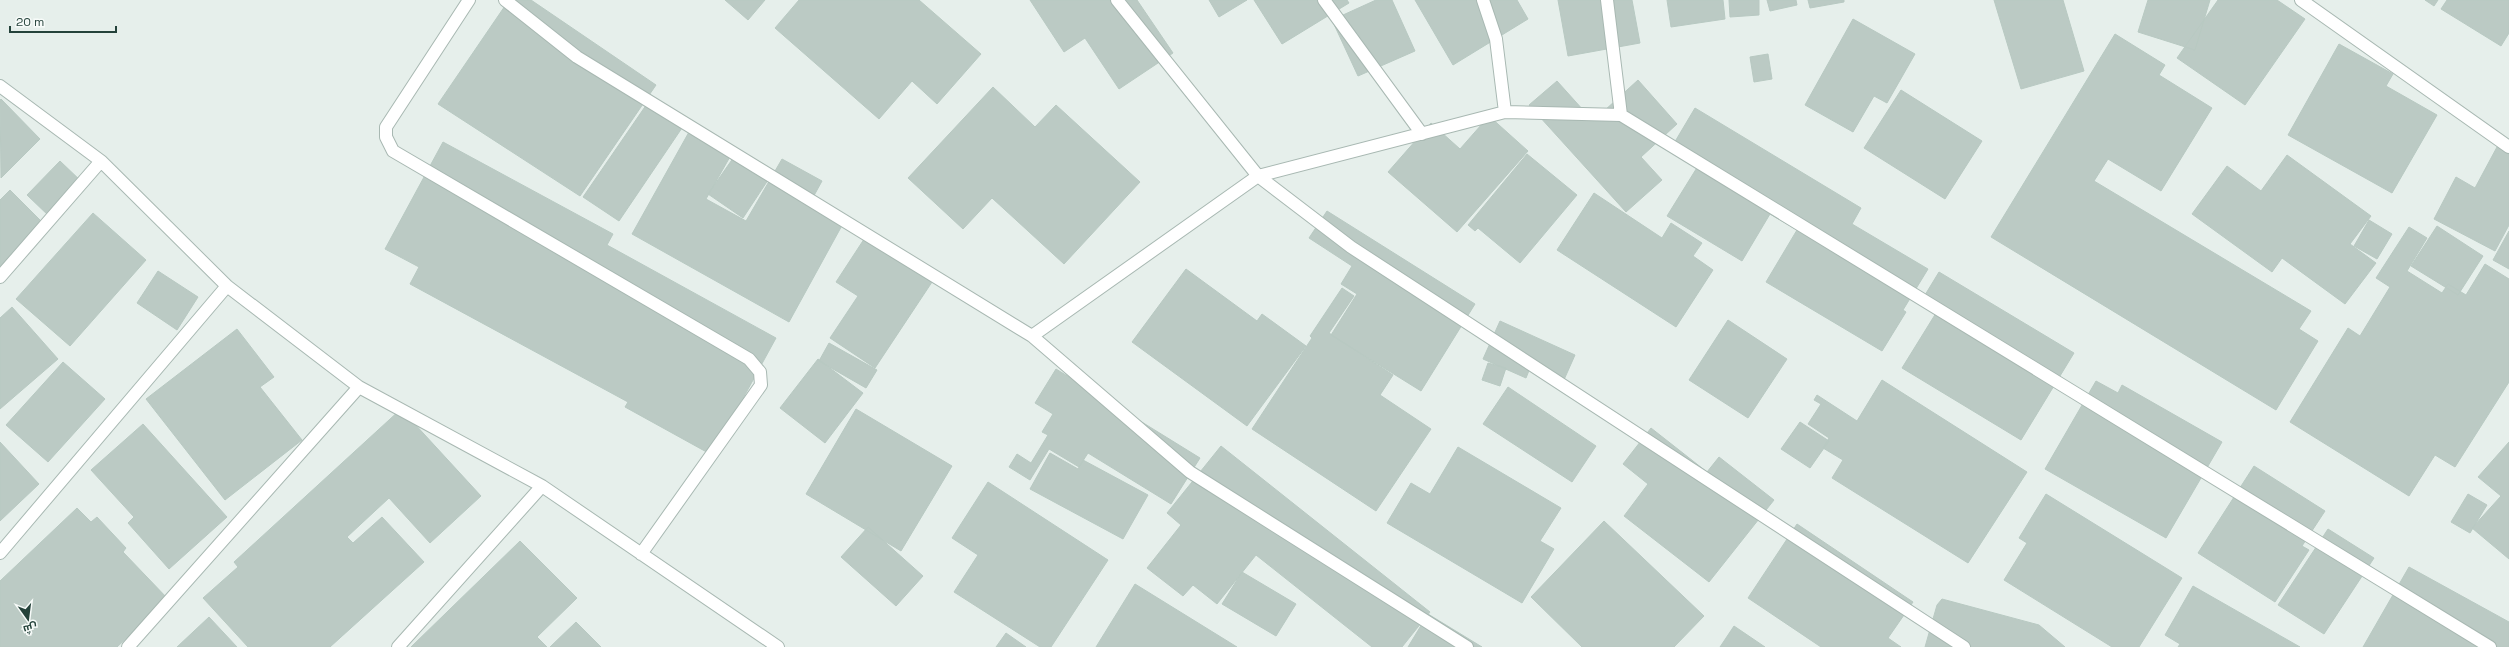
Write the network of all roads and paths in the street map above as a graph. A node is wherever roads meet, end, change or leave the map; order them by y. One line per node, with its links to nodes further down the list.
1 (469, 0): 21 (street)
2 (506, 0): 17 (street)
3 (1117, 0): 14 (street)
4 (1324, 0): 11 (street)
5 (1482, 0): 9 (street)
6 (1607, 0): 10 (street)
7 (2301, 0): 12 (street)
8 (0, 86): 13 (street)
9 (1506, 112): 10 (street); 11 (street)
10 (1621, 115): 27 (street)
11 (1422, 134): 14 (street)
12 (2509, 147)
13 (101, 161): 15 (street); 16 (street)
14 (1258, 176): 17 (street); 26 (street)
15 (0, 277)
16 (227, 286): 18 (street); 20 (street)
17 (1032, 336): 25 (street)
18 (359, 387): 19 (street); 22 (street)
19 (542, 486): 21 (street); 23 (street)
20 (0, 553)
21 (641, 554): 24 (street)
22 (128, 647)
23 (398, 647)
24 (778, 647)
25 (1467, 647)
26 (1964, 647)
27 (2490, 647)

